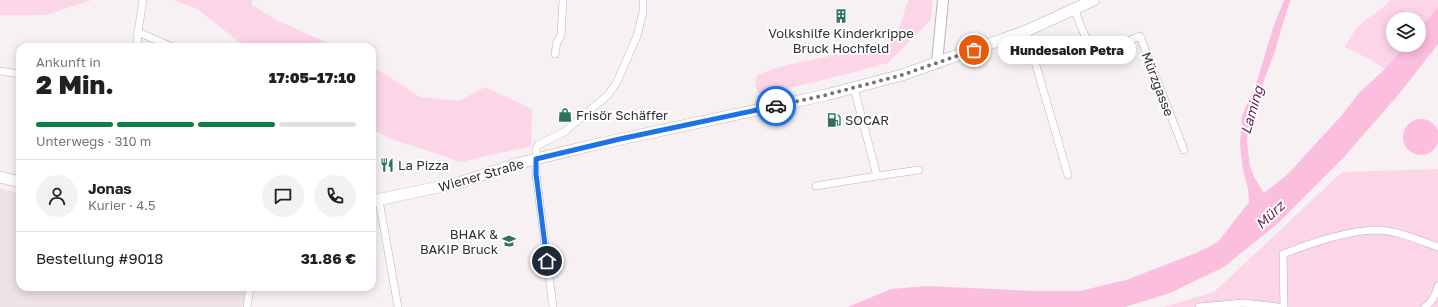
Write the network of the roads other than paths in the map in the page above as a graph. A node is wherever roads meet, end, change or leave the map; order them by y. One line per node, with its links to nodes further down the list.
1 (143, 0): 8 (street)
2 (563, 0): 11 (street)
3 (643, 0): 17 (street)
4 (943, 0): 12 (main road)
5 (1094, 0): 6 (main road, Wiener Straße)
6 (1075, 10): 7 (main road, Wiener Straße); 16 (street, Mürzgasse)
7 (1026, 31): 12 (main road, Wiener Straße); 19 (street)
8 (138, 32): 9 (street); 10 (street)
9 (137, 43)
10 (163, 43)
11 (555, 54)
12 (937, 63): 15 (main road, Wiener Straße)
13 (0, 71): 14 (street)
14 (16, 73)
15 (854, 88): 17 (main road, Wiener Straße); 20 (street)
16 (1184, 150)
17 (536, 159): 24 (main road, Wiener Straße); 30 (street)
18 (919, 170): 20 (street)
19 (1068, 175)
20 (877, 176): 23 (street)
21 (0, 177): 22 (main road)
22 (16, 181)
23 (816, 186)
24 (376, 201): 29 (street)
25 (1438, 247): 33 (street)
26 (1438, 286): 34 (street)
27 (249, 291): 28 (street)
28 (247, 307)
29 (398, 307)
30 (553, 307)
31 (1199, 307): 32 (street)
32 (1278, 307)
33 (1284, 307)
34 (1425, 307)

